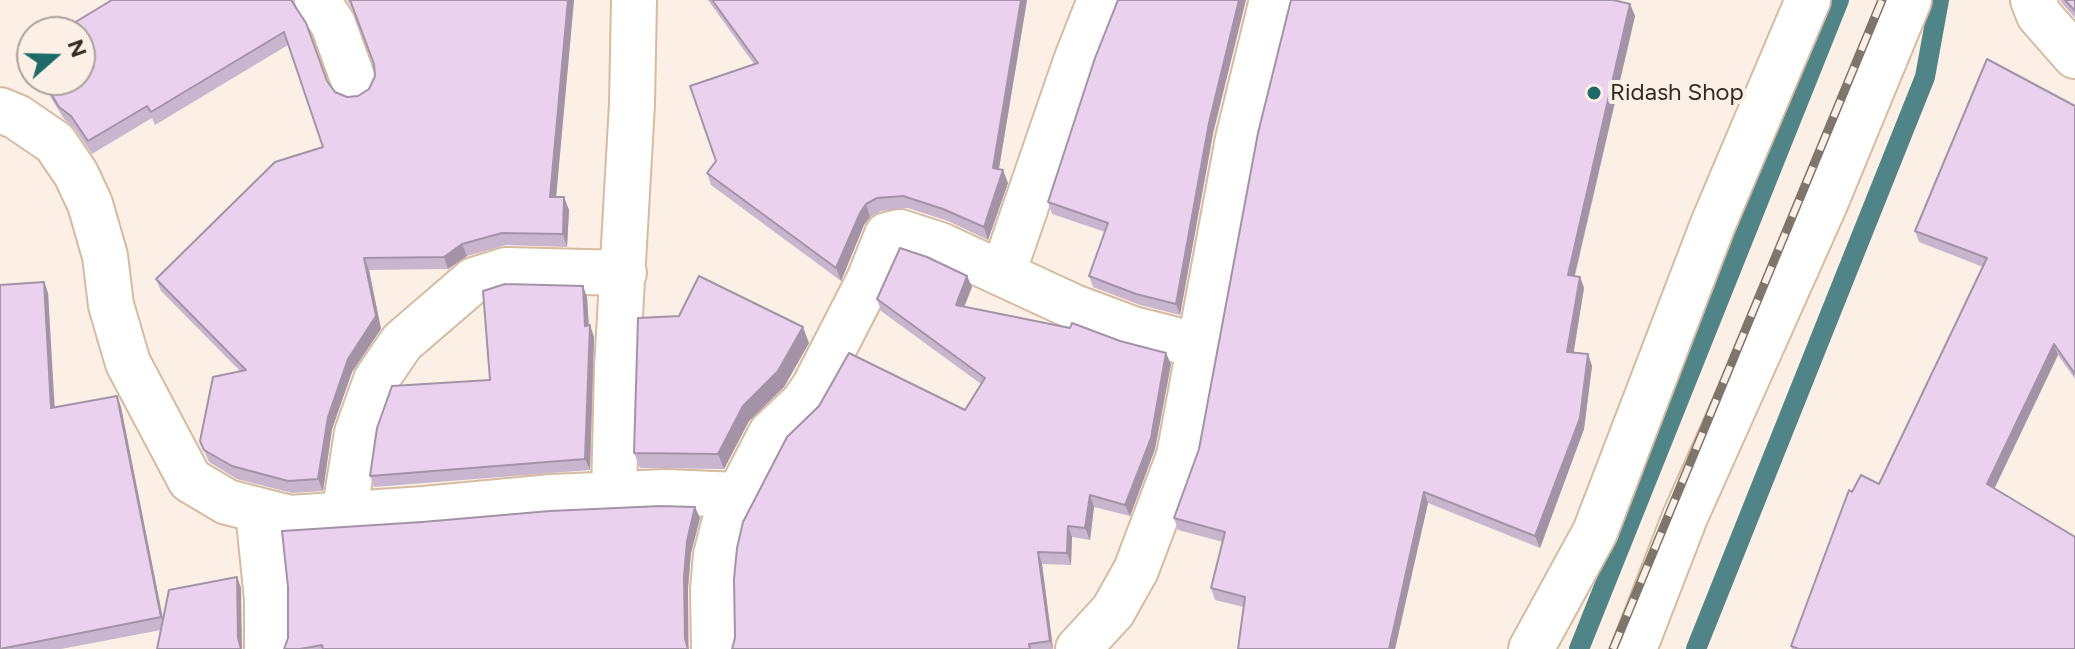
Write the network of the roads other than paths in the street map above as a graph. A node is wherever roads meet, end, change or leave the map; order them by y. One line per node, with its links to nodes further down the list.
1 (317, 0): 9 (street)
2 (634, 0): 11 (street)
3 (1100, 0): 12 (street)
4 (1272, 0): 13 (street)
5 (1808, 0): 21 (street)
6 (1909, 0): 22 (street)
7 (2033, 0): 8 (street)
8 (2075, 56)
9 (355, 85)
10 (0, 110): 16 (street)
11 (624, 273): 14 (street); 17 (street)
12 (1003, 273): 13 (street); 15 (street)
13 (1200, 346): 20 (street)
14 (614, 494): 15 (street); 17 (street)
15 (739, 495): 19 (street)
16 (258, 511): 17 (street); 18 (street)
17 (344, 515)
18 (267, 649)
19 (714, 649)
20 (1078, 649)
21 (1531, 649)
22 (1634, 649)

